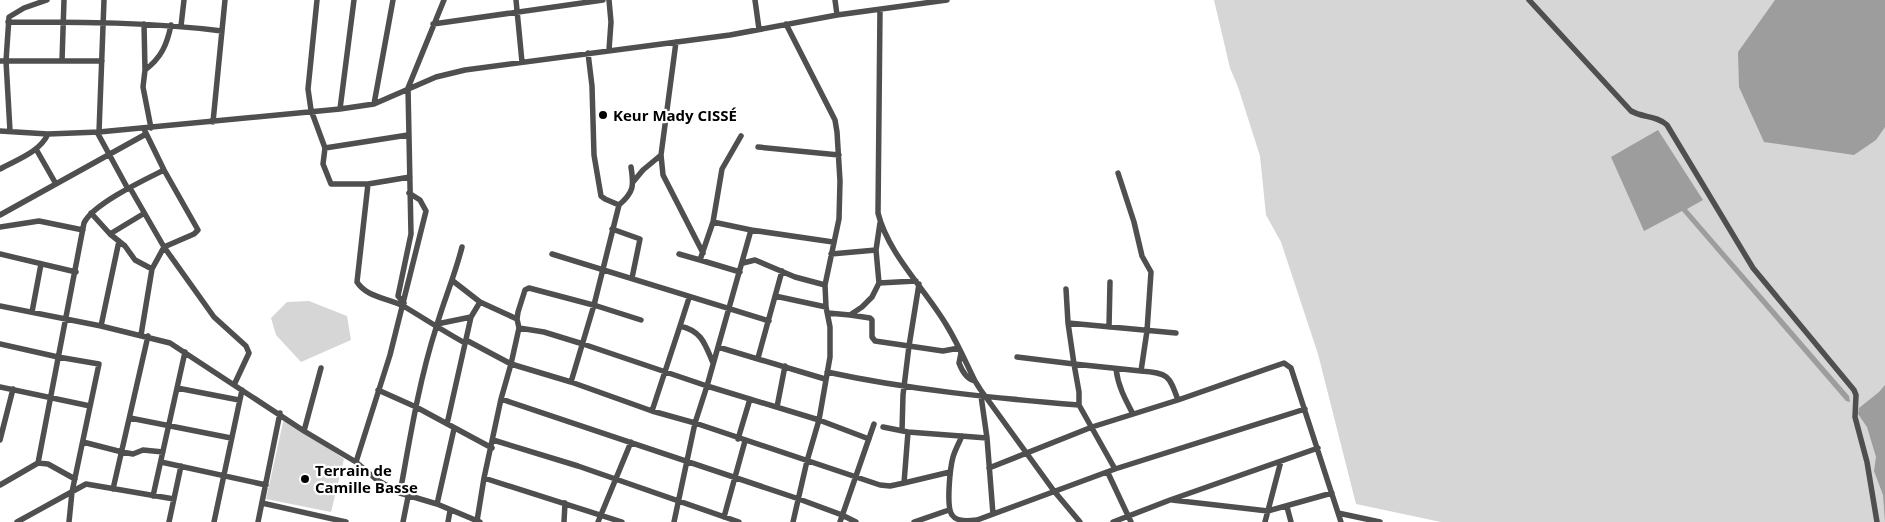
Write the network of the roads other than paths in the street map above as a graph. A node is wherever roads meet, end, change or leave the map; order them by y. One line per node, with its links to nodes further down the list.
1 (47, 0): 20 (street)
2 (64, 0): 21 (street)
3 (104, 0): 22 (street)
4 (184, 0): 27 (street)
5 (225, 0): 29 (street)
6 (317, 0): 41 (street)
7 (354, 0): 40 (street)
8 (393, 0): 39 (street)
9 (444, 0): 24 (street)
10 (516, 0): 18 (street)
11 (603, 0): 18 (street)
12 (609, 0): 31 (street)
13 (755, 0): 28 (street)
14 (835, 0): 19 (street)
15 (947, 0): 17 (street)
16 (1529, 0): 265 (street)
17 (880, 10): 19 (street); 72 (street)
18 (518, 13): 24 (street); 36 (street)
19 (837, 15): 25 (street)
20 (8, 22): 21 (street); 33 (street)
21 (64, 22): 22 (street); 34 (street)
22 (104, 24): 23 (street); 35 (street)
23 (144, 24): 26 (street); 37 (street)
24 (433, 24): 38 (street)
25 (786, 24): 28 (street); 55 (street)
26 (171, 25): 27 (street); 37 (street)
27 (181, 26): 29 (street)
28 (759, 29): 30 (street)
29 (222, 31): 42 (street)
30 (676, 42): 31 (street); 56 (street)
31 (610, 50): 32 (street)
32 (588, 53): 36 (street); 67 (street)
33 (3, 61): 34 (street); 45 (street)
34 (62, 61): 35 (street)
35 (102, 61): 47 (street)
36 (522, 62): 38 (street)
37 (145, 70): 43 (street)
38 (408, 88): 39 (street); 49 (street)
39 (374, 104): 40 (street)
40 (340, 109): 41 (street)
41 (311, 110): 42 (street); 52 (street)
42 (213, 122): 43 (street)
43 (151, 128): 46 (street)
44 (0, 131): 45 (street)
45 (10, 131): 48 (street)
46 (145, 131): 47 (street); 54 (street); 59 (street)
47 (98, 132): 48 (street); 54 (street)
48 (48, 134): 53 (street)
49 (408, 135): 52 (street); 61 (street)
50 (741, 136): 71 (street)
51 (758, 147): 55 (street)
52 (325, 148): 64 (street)
53 (36, 149): 58 (street); 63 (street)
54 (109, 155): 63 (street); 65 (street)
55 (839, 155): 79 (street)
56 (661, 156): 62 (street); 83 (street)
57 (631, 167): 62 (street)
58 (0, 169)
59 (164, 170): 65 (street); 80 (street)
60 (1118, 173): 124 (street)
61 (410, 177): 64 (street); 66 (street)
62 (633, 182): 67 (street)
63 (56, 184): 70 (street)
64 (368, 184): 106 (street)
65 (129, 189): 68 (street); 69 (street)
66 (409, 193): 106 (street); 106 (street)
67 (619, 205): 74 (street)
68 (91, 213): 75 (street); 77 (street)
69 (143, 214): 77 (street); 80 (street)
70 (0, 215)
71 (713, 222): 76 (street); 83 (street)
72 (880, 222): 82 (street); 98 (street)
73 (0, 227): 75 (street)
74 (612, 229): 92 (street); 96 (street)
75 (83, 230): 94 (street)
76 (751, 230): 79 (street); 89 (street)
77 (110, 234): 78 (street)
78 (119, 241): 91 (street); 120 (street)
79 (833, 242): 87 (street)
80 (164, 247): 91 (street); 148 (street)
81 (462, 247): 97 (street)
82 (876, 250): 87 (street); 100 (street)
83 (703, 253): 88 (street)
84 (0, 254): 90 (street)
85 (552, 254): 92 (street)
86 (679, 254): 88 (street)
87 (831, 254): 101 (street)
88 (700, 260): 95 (street)
89 (742, 263): 93 (street); 95 (street)
90 (41, 264): 94 (street); 111 (street)
91 (152, 269): 126 (street)
92 (602, 270): 96 (street); 107 (street)
93 (782, 271): 101 (street); 103 (street)
94 (76, 272): 114 (street)
95 (740, 272): 109 (street)
96 (632, 278): 104 (street)
97 (453, 281): 105 (street); 119 (street)
98 (917, 282): 100 (street); 131 (street); 133 (street)
99 (1110, 282): 122 (street)
100 (879, 283): 112 (street)
101 (825, 285): 110 (street)
102 (1066, 289): 118 (street)
103 (775, 296): 110 (street); 117 (street)
104 (690, 298): 109 (street); 121 (street)
105 (480, 302): 113 (street); 115 (street)
106 (403, 305): 119 (street); 155 (street)
107 (594, 305): 115 (street); 116 (street); 130 (street)
108 (0, 306): 111 (street)
109 (729, 308): 117 (street); 132 (street)
110 (827, 310): 112 (street); 146 (street)
111 (32, 312): 114 (street)
112 (850, 315): 131 (street)
113 (471, 317): 119 (street); 128 (street)
114 (65, 319): 120 (street); 135 (street)
115 (517, 319): 123 (street)
116 (641, 320)
117 (769, 321): 137 (street)
118 (1068, 322): 122 (street); 140 (street)
119 (437, 325): 128 (street); 164 (street)
120 (101, 326): 126 (street)
121 (680, 326): 138 (street); 144 (street)
122 (1109, 327): 124 (street)
123 (519, 328): 130 (street); 139 (street)
124 (1147, 331): 125 (street); 145 (street)
125 (1176, 333)
126 (141, 335): 127 (street)
127 (148, 336): 134 (street); 171 (street)
128 (466, 342): 139 (street); 174 (street)
129 (0, 344): 135 (street)
130 (583, 344): 144 (street); 147 (street)
131 (909, 346): 133 (street); 151 (street)
132 (718, 347): 137 (street); 138 (street)
133 (960, 351): 157 (street)
134 (185, 352): 148 (street); 152 (street)
135 (58, 357): 156 (street); 163 (street)
136 (1017, 357): 140 (street)
137 (758, 358): 141 (street)
138 (713, 363): 149 (street)
139 (512, 364): 147 (street); 160 (street)
140 (1074, 364): 143 (street); 162 (street)
141 (784, 366): 146 (street); 165 (street)
142 (321, 368): 180 (street)
143 (1116, 369): 145 (street); 169 (street)
144 (665, 371): 149 (street); 167 (street)
145 (1141, 371): 161 (street)
146 (826, 375): 151 (street); 172 (street)
147 (571, 382): 167 (street)
148 (234, 385): 154 (street)
149 (707, 386): 158 (street); 173 (street)
150 (0, 387): 153 (street)
151 (904, 387): 157 (street); 181 (street)
152 (177, 388): 159 (street); 176 (street)
153 (13, 389): 156 (street); 170 (street)
154 (242, 390): 159 (street); 168 (street)
155 (378, 390): 164 (street); 200 (street)
156 (51, 396): 163 (street); 201 (street)
157 (983, 396): 162 (street); 184 (street); 195 (street)
158 (750, 399): 165 (street); 188 (street)
159 (240, 400): 183 (street)
160 (501, 400): 187 (street); 190 (street)
161 (1178, 400): 166 (street); 169 (street)
162 (1079, 405): 178 (street)
163 (90, 406): 189 (street)
164 (416, 407): 174 (street); 219 (street)
165 (776, 407): 172 (street)
166 (1305, 409): 192 (street); 204 (street)
167 (652, 411): 173 (street)
168 (280, 413): 180 (street); 215 (street)
169 (1133, 414): 178 (street)
170 (3, 418): 186 (street)
171 (130, 418): 176 (street); 193 (street)
172 (819, 420): 185 (street); 197 (street)
173 (695, 423): 188 (street); 196 (street)
174 (447, 424): 179 (street)
175 (874, 424): 185 (street)
176 (169, 425): 183 (street); 194 (street)
177 (883, 427): 181 (street)
178 (1092, 427): 195 (street); 204 (street)
179 (454, 429): 191 (street); 229 (street)
180 (304, 431): 200 (street)
181 (905, 432): 182 (street); 213 (street)
182 (962, 436): 184 (street); 205 (street)
183 (231, 438): 207 (street)
184 (987, 438): 203 (street)
185 (869, 439): 209 (street)
186 (0, 440)
187 (493, 440): 191 (street); 212 (street)
188 (742, 440): 197 (street); 208 (street)
189 (83, 442): 193 (street); 211 (street)
190 (631, 442): 196 (street); 212 (street)
191 (492, 448): 210 (street)
192 (1318, 448): 198 (street); 220 (street)
193 (122, 452): 194 (street); 216 (street)
194 (163, 452): 199 (street)
195 (1027, 454): 203 (street); 218 (street)
196 (687, 461): 208 (street); 226 (street)
197 (807, 461): 209 (street); 224 (street)
198 (1281, 461): 225 (street); 233 (street)
199 (161, 462): 202 (street); 221 (street)
200 (356, 462): 219 (street)
201 (38, 463): 211 (street); 214 (street)
202 (181, 466): 207 (street); 223 (street)
203 (989, 468): 235 (street)
204 (1115, 469): 206 (street)
205 (950, 472): 213 (street); 231 (street)
206 (1108, 473): 218 (street); 239 (street)
207 (224, 476): 215 (street); 245 (street)
208 (735, 477): 224 (street); 238 (street)
209 (855, 477): 213 (street); 236 (street)
210 (484, 478): 228 (street); 241 (street)
211 (75, 479): 217 (street)
212 (616, 480): 226 (street); 237 (street)
213 (904, 483)
214 (0, 484)
215 (266, 485): 227 (street)
216 (113, 489): 217 (street); 221 (street)
217 (72, 492): 242 (street); 243 (street)
218 (1054, 492): 235 (street); 259 (street)
219 (400, 493): 222 (street)
220 (1332, 493): 230 (street); 234 (street)
221 (153, 496): 223 (street)
222 (408, 497): 229 (street); 248 (street)
223 (174, 499): 244 (street)
224 (799, 499): 236 (street); 255 (street)
225 (1170, 500): 233 (street); 239 (street)
226 (679, 502): 238 (street); 253 (street)
227 (262, 503): 240 (street); 246 (street)
228 (565, 503): 237 (street); 250 (street)
229 (437, 504): 232 (street)
230 (1287, 507): 233 (street); 262 (street)
231 (950, 510): 235 (street); 258 (street)
232 (450, 511): 241 (street); 249 (street)
233 (1268, 511): 261 (street)
234 (1338, 512): 263 (street); 264 (street)
235 (993, 514)
236 (842, 515): 256 (street); 257 (street)
237 (601, 516): 251 (street); 252 (street)
238 (724, 517): 254 (street)
239 (1130, 519): 260 (street)
240 (337, 521): 247 (street)
241 (479, 521)
242 (17, 522)
243 (69, 522)
244 (169, 522)
245 (214, 522)
246 (258, 522)
247 (346, 522)
248 (403, 522)
249 (448, 522)
250 (564, 522)
251 (598, 522)
252 (622, 522)
253 (674, 522)
254 (739, 522)
255 (793, 522)
256 (840, 522)
257 (856, 522)
258 (914, 522)
259 (1080, 522)
260 (1113, 522)
261 (1265, 522)
262 (1291, 522)
263 (1341, 522)
264 (1380, 522)
265 (1877, 522)

